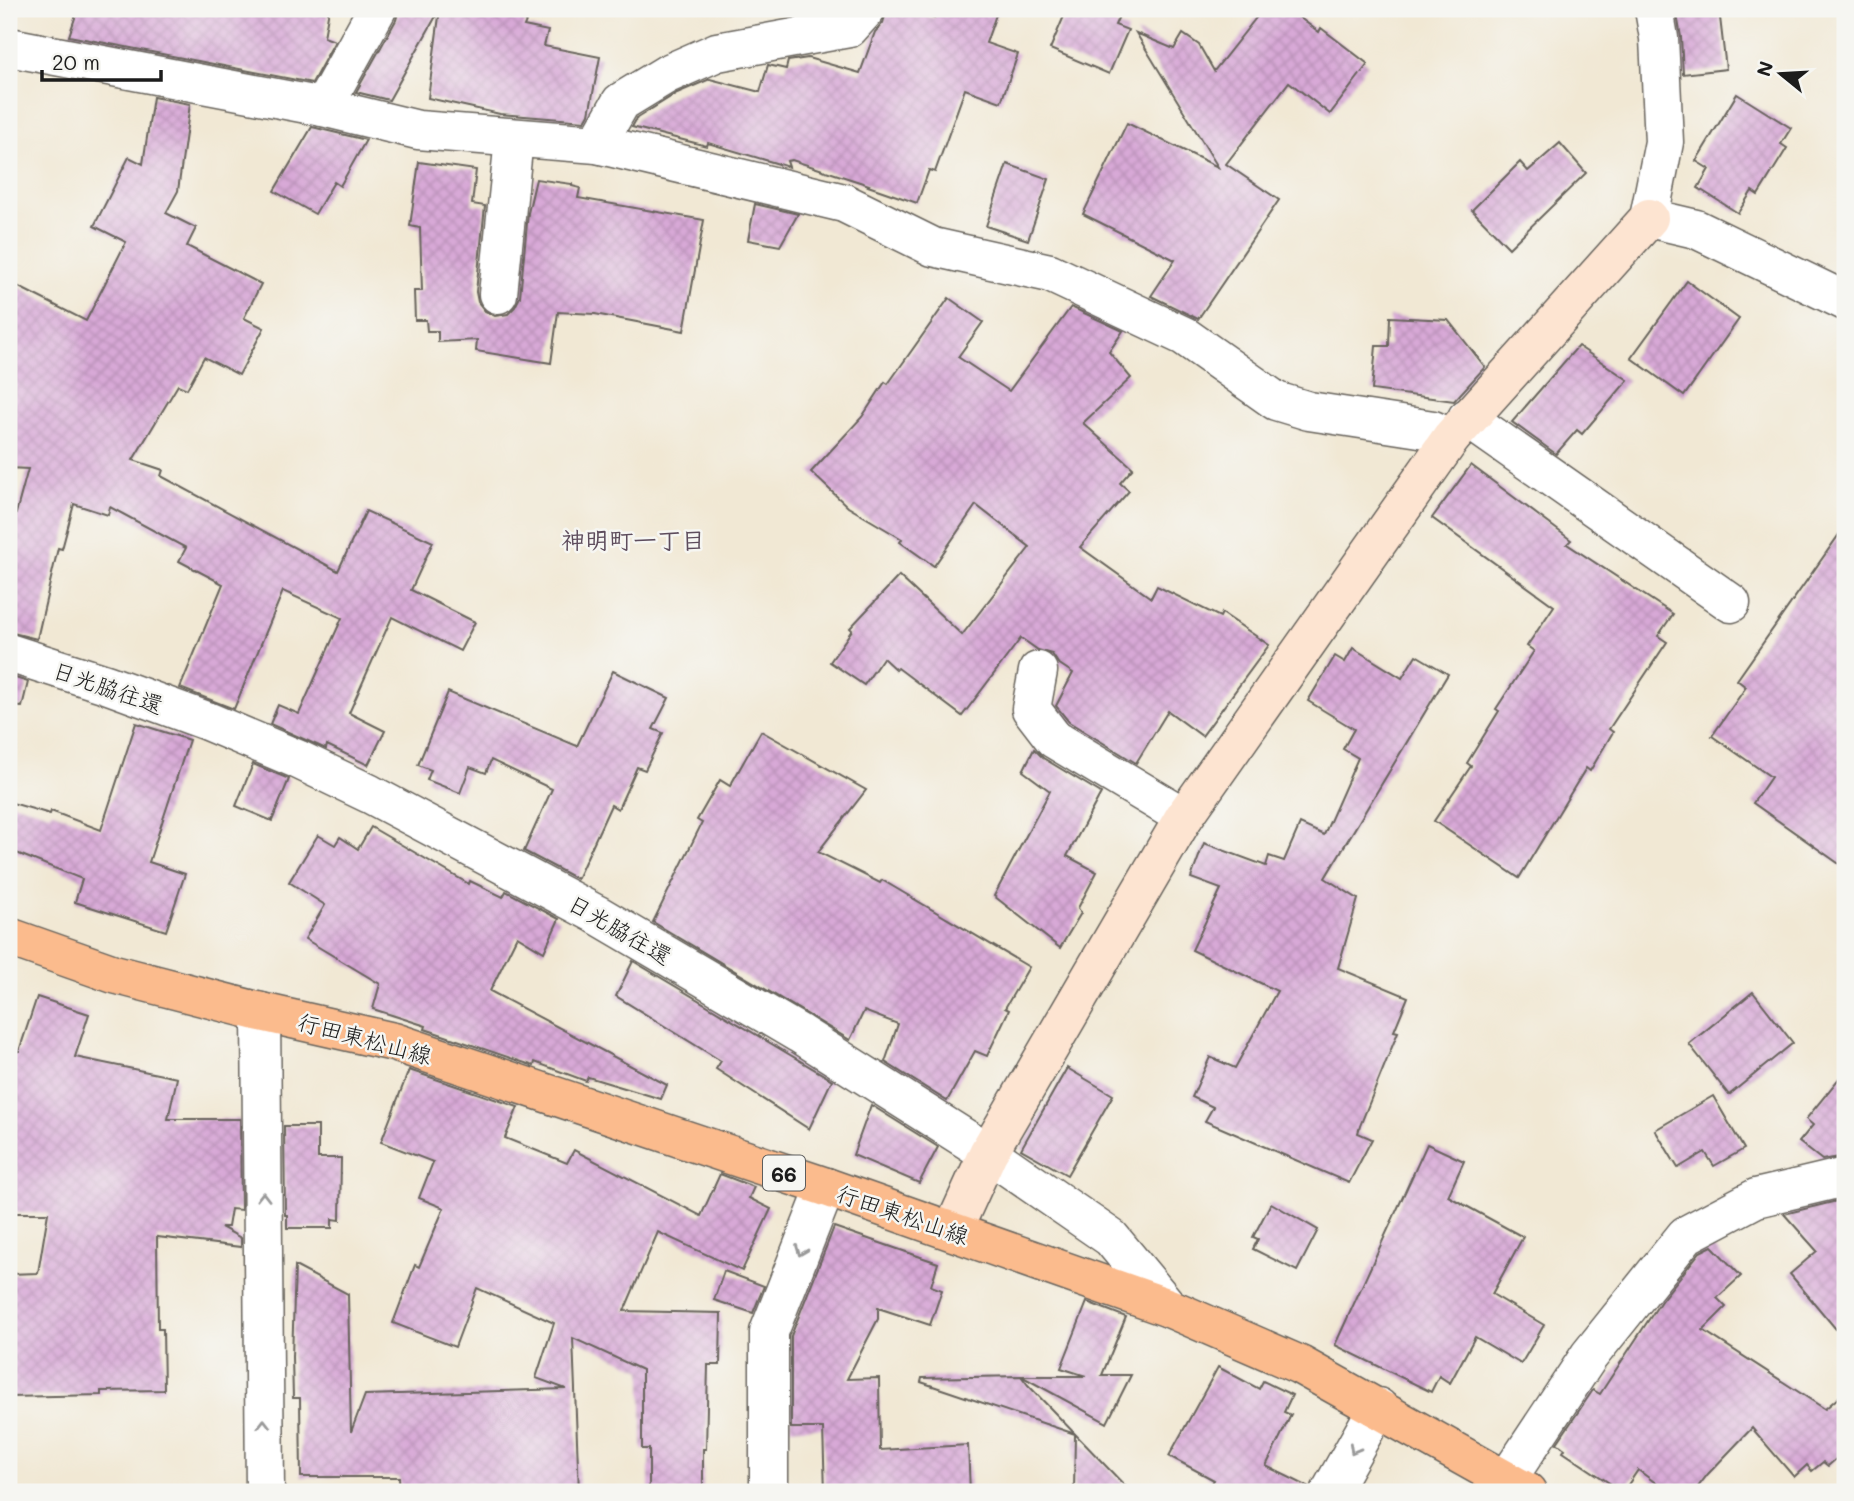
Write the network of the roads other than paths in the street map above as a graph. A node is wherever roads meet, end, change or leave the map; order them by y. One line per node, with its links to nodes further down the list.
1 (377, 9): 5 (street)
2 (866, 9): 7 (street)
3 (1654, 9): 8 (street)
4 (9, 47): 5 (street)
5 (323, 107): 6 (street)
6 (514, 139): 7 (street); 9 (street)
7 (597, 144): 11 (street)
8 (1649, 218): 10 (street); 11 (street)
9 (498, 294)
10 (1845, 300)
11 (1459, 428): 12 (street); 15 (street)
12 (1731, 603)
13 (9, 653): 18 (street, 日光脇往還)
14 (1038, 671): 15 (street)
15 (1184, 817): 18 (street)
16 (9, 937): 17 (main road, 行田東松山線 / 66)
17 (261, 1012): 20 (main road, 行田東松山線 / 66); 25 (street, one-way to 17)
18 (988, 1153): 21 (street); 22 (street, 日光脇往還)
19 (1845, 1177): 24 (street)
20 (826, 1187): 21 (main road, 行田東松山線 / 66); 26 (street, one-way to 26)
21 (953, 1230): 22 (main road, 行田東松山線 / 66)
22 (1170, 1308): 23 (main road, 行田東松山線 / 66)
23 (1378, 1407): 24 (main road, 行田東松山線 / 66); 27 (street, one-way to 27)
24 (1517, 1487)
25 (265, 1492)
26 (769, 1492)
27 (1330, 1492)

